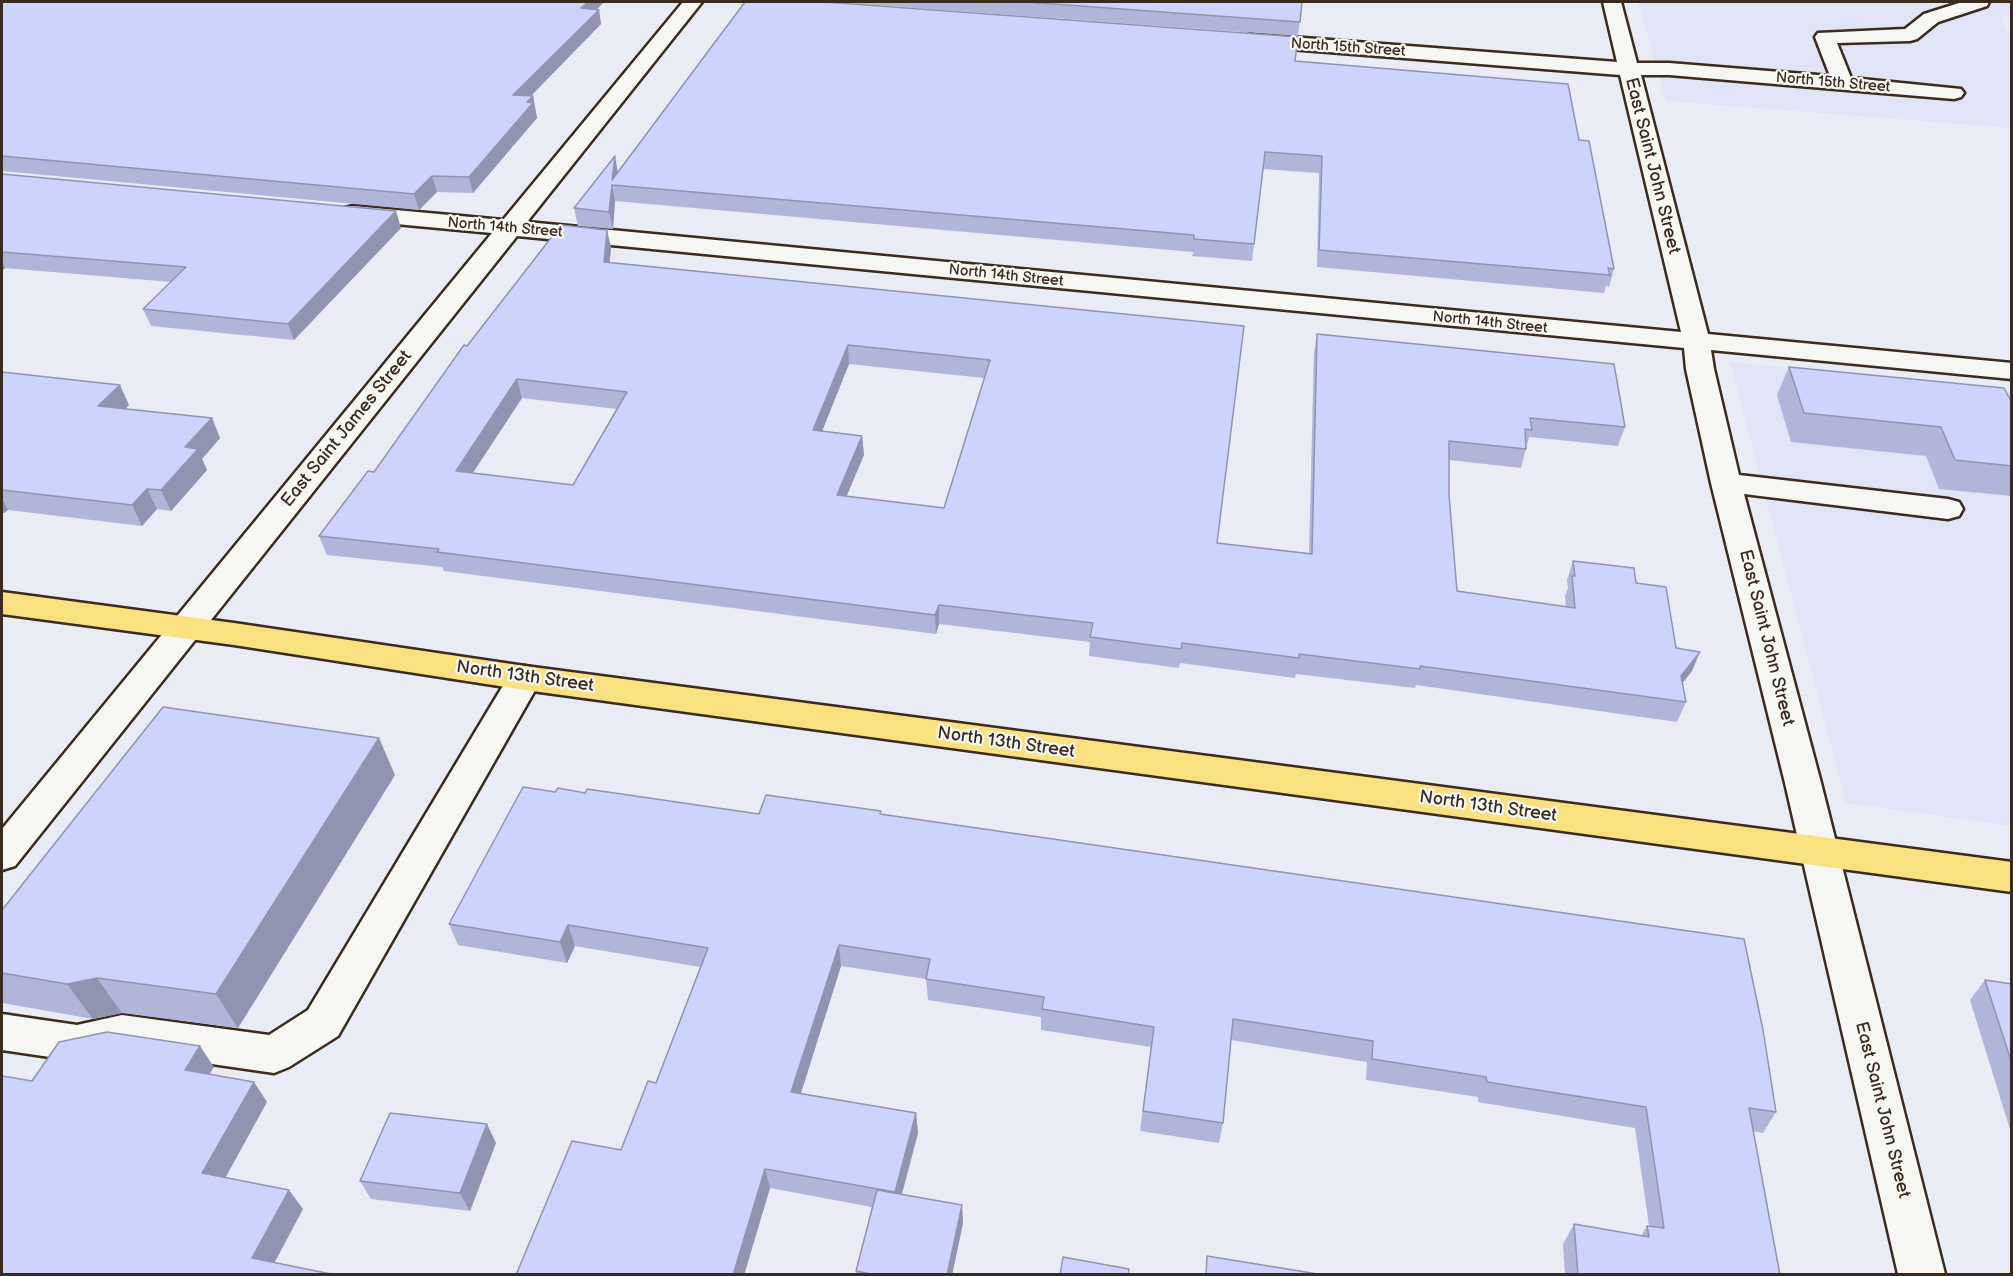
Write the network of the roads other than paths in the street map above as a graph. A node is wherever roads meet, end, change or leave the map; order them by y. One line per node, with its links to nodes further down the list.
1 (693, 2): 9 (street, East Saint James Street)
2 (1611, 2): 5 (street, East Saint John Street)
3 (1980, 2): 6 (street)
4 (1227, 38): 5 (street, North 15th Street)
5 (1628, 69): 6 (street, North 15th Street); 10 (street, East Saint John Street)
6 (1842, 84): 7 (street, North 15th Street)
7 (1954, 93)
8 (334, 212): 9 (street, North 14th Street)
9 (511, 228): 10 (street, North 14th Street); 15 (street, East Saint James Street)
10 (1697, 342): 11 (street, North 14th Street); 12 (street, East Saint John Street)
11 (2012, 371)
12 (1726, 483): 13 (street); 17 (street, East Saint John Street)
13 (1948, 509)
14 (2, 603): 15 (main road, North 13th Street)
15 (185, 628): 16 (main road, North 13th Street); 18 (street, East Saint James Street)
16 (525, 678): 17 (main road, North 13th Street); 20 (street)
17 (1820, 852): 19 (main road, North 13th Street); 21 (street, East Saint John Street)
18 (2, 855)
19 (2012, 877)
20 (2, 1032)
21 (1922, 1275)

